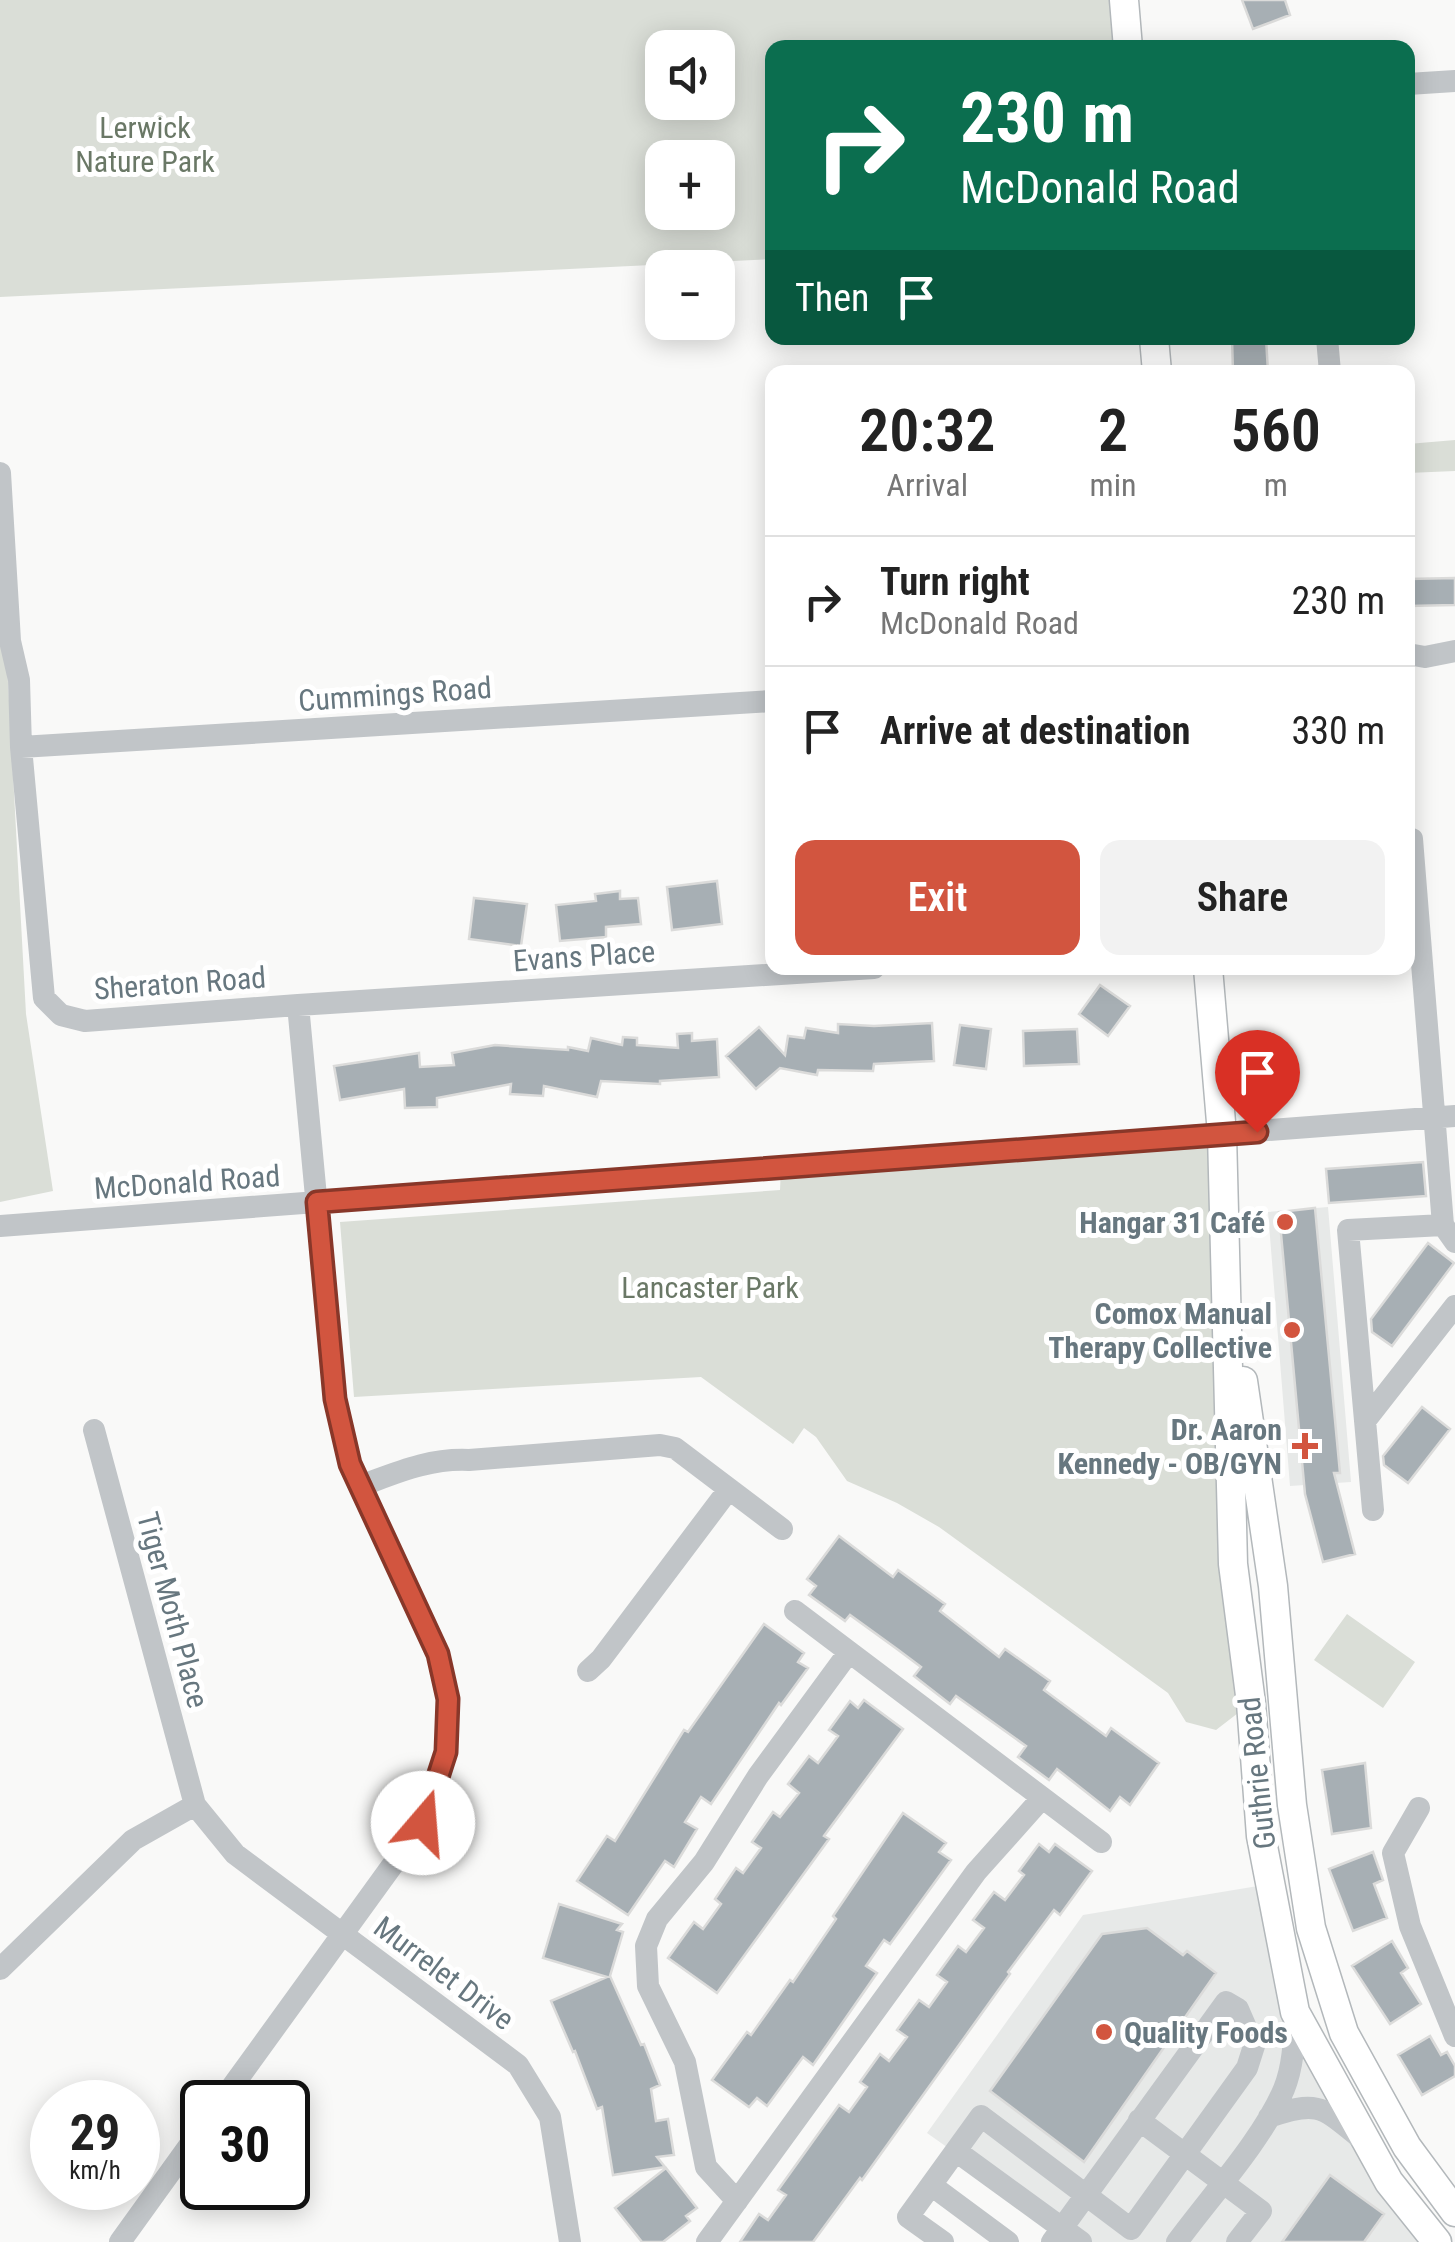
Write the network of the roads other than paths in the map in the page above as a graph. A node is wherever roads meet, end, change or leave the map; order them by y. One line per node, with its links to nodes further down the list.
1 (1124, 0): 2 (main road)
2 (1127, 40)
3 (1455, 81): 4 (street)
4 (1415, 84)
5 (0, 473): 9 (street, Sheraton Road)
6 (1455, 651): 7 (street)
7 (1415, 655)
8 (765, 701): 9 (street, Cummings Road)
9 (22, 747): 13 (street, Sheraton Road)
10 (1415, 864): 14 (street)
11 (765, 975): 13 (street, Evans Place)
12 (1209, 975): 15 (main road, Guthrie Road)
13 (298, 1005): 16 (street, Sheraton Road)
14 (1445, 1117): 15 (street, McDonald Road); 18 (street)
15 (1222, 1134): 16 (street, McDonald Road); 19 (main road, Guthrie Road)
16 (317, 1202): 17 (street, McDonald Road); 23 (street, Sheraton Road)
17 (0, 1226)
18 (1449, 1233): 21 (street)
19 (1226, 1260): 36 (main road, Guthrie Road); 49 (main road, Guthrie Road)
20 (1455, 1306): 21 (street)
21 (1365, 1421): 25 (street)
22 (94, 1430): 31 (street, Tiger Moth Place)
23 (360, 1486): 24 (street); 34 (street, Sheraton Road)
24 (730, 1489): 26 (street); 29 (street)
25 (1373, 1510)
26 (782, 1529)
27 (795, 1611): 28 (street)
28 (850, 1652): 30 (street); 48 (street)
29 (588, 1670)
30 (1042, 1798): 33 (street); 48 (street)
31 (195, 1805): 34 (street, Murrelet Drive); 35 (street)
32 (1419, 1808): 37 (street)
33 (1100, 1842)
34 (344, 1934): 38 (street, Sheraton Road); 52 (street, Murrelet Drive)
35 (2, 1959)
36 (1295, 2012): 39 (street); 41 (main road, Guthrie Road)
37 (1455, 2036)
38 (237, 2080)
39 (1269, 2117): 41 (street); 45 (street)
40 (1139, 2120): 43 (street); 43 (street); 47 (street)
41 (1367, 2144): 58 (main road, Guthrie Road)
42 (956, 2151): 46 (street); 47 (street); 50 (street)
43 (1184, 2154): 45 (street); 47 (street)
44 (180, 2159): 51 (street)
45 (1222, 2182): 56 (street); 57 (street)
46 (931, 2185): 54 (street); 55 (street)
47 (1084, 2195): 50 (street)
48 (737, 2201): 53 (street)
49 (1455, 2212)
50 (1065, 2237)
51 (120, 2242)
52 (570, 2242)
53 (706, 2242)
54 (943, 2242)
55 (1008, 2242)
56 (1177, 2242)
57 (1238, 2242)
58 (1437, 2242)

